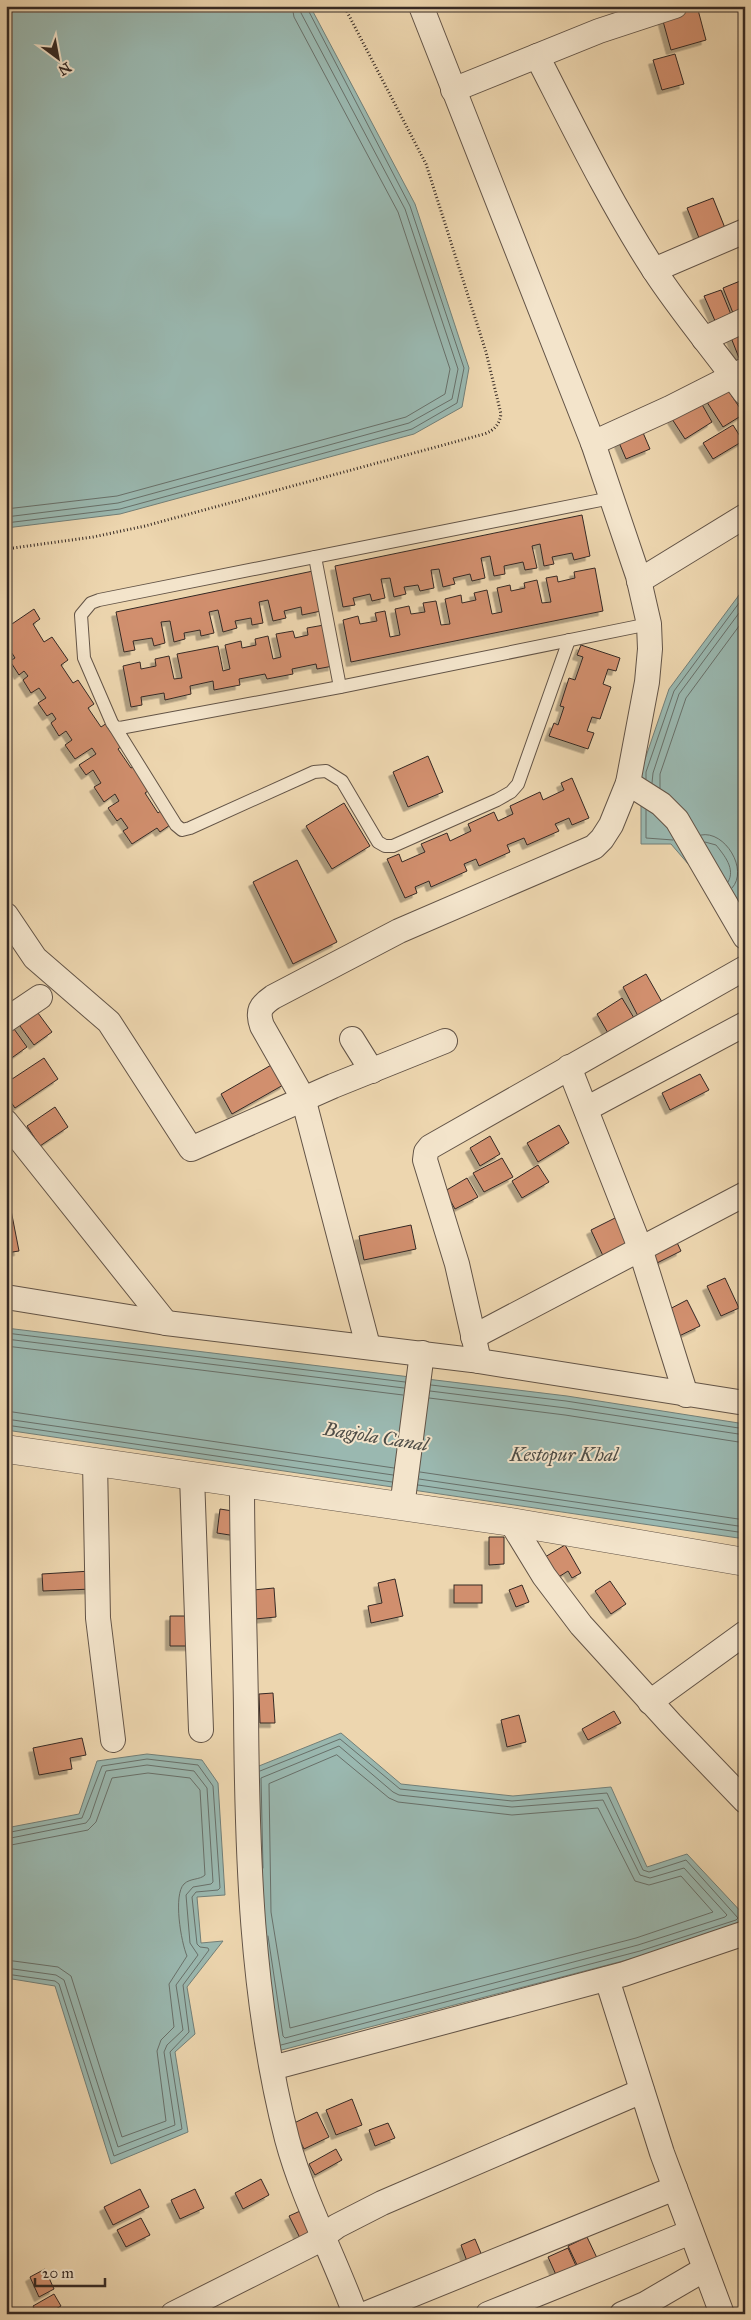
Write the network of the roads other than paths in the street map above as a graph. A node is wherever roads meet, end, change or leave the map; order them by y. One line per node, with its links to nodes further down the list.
1 (421, 6): 4 (street)
2 (675, 6): 3 (street)
3 (537, 56): 4 (street); 6 (street)
4 (453, 90): 10 (street)
5 (745, 231): 6 (street)
6 (654, 270): 8 (street)
7 (745, 320): 8 (street)
8 (704, 340): 9 (street)
9 (741, 379): 10 (street)
10 (593, 443): 11 (street)
11 (611, 498): 13 (lane); 14 (street)
12 (745, 516): 14 (street)
13 (316, 557): 17 (lane); 18 (lane)
14 (639, 581): 15 (street)
15 (649, 624): 16 (lane); 19 (street)
16 (569, 640): 17 (lane); 18 (lane)
17 (340, 687): 18 (lane)
18 (115, 728)
19 (628, 783): 21 (street); 30 (street)
20 (6, 915): 30 (street)
21 (745, 937)
22 (745, 968): 28 (street)
23 (40, 997): 24 (street)
24 (6, 1020)
25 (745, 1024): 31 (street)
26 (352, 1039): 29 (street)
27 (445, 1041): 29 (street)
28 (569, 1067): 31 (street); 37 (street)
29 (372, 1071): 30 (street)
30 (303, 1100): 38 (street)
31 (586, 1108): 34 (street)
32 (6, 1122): 36 (street)
33 (745, 1194): 34 (street)
34 (640, 1248): 37 (street); 41 (street)
35 (6, 1298): 36 (street)
36 (166, 1323): 38 (street)
37 (474, 1337): 40 (street)
38 (368, 1346): 39 (street)
39 (422, 1353): 40 (street); 47 (street)
40 (479, 1361): 41 (street)
41 (686, 1395): 42 (street)
42 (745, 1403)
43 (6, 1449): 44 (street)
44 (95, 1462): 45 (street); 53 (street)
45 (192, 1476): 46 (street); 52 (street)
46 (242, 1484): 47 (street); 57 (street)
47 (402, 1507): 48 (street)
48 (511, 1522): 49 (street); 51 (street)
49 (745, 1562)
50 (745, 1633): 51 (street)
51 (650, 1702): 54 (street)
52 (201, 1730)
53 (113, 1740)
54 (745, 1801)
55 (745, 1933): 56 (street)
56 (608, 1979): 57 (street); 58 (street)
57 (272, 2068): 61 (street)
58 (642, 2091): 59 (street); 61 (street)
59 (675, 2188): 60 (street); 65 (street)
60 (691, 2232): 62 (street); 66 (street)
61 (324, 2235): 63 (street); 64 (street)
62 (705, 2269): 67 (street); 68 (street)
63 (173, 2314)
64 (355, 2314)
65 (365, 2314)
66 (488, 2314)
67 (622, 2314)
68 (722, 2314)

